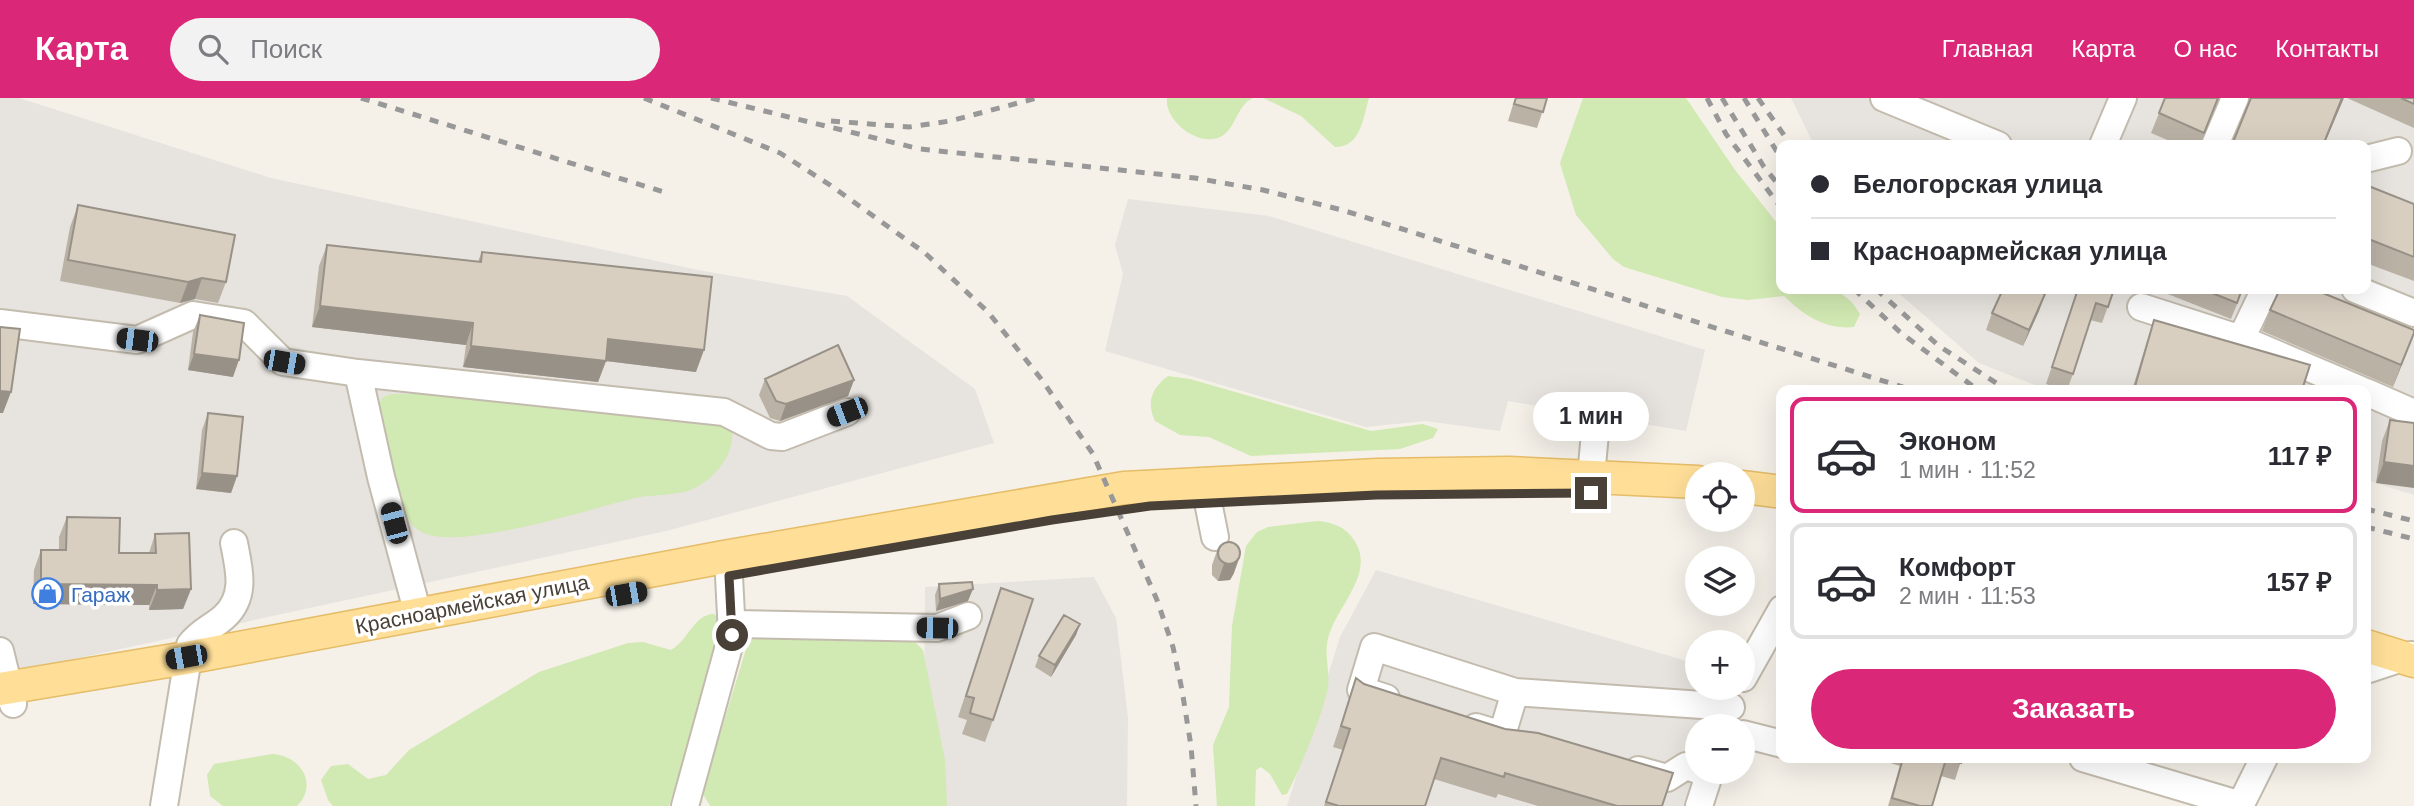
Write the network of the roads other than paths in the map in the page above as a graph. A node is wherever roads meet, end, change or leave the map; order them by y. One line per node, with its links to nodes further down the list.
1 (1884, 98): 4 (street)
2 (2123, 98): 5 (street)
3 (2235, 98): 6 (street)
4 (1986, 140)
5 (2105, 140)
6 (2216, 140)
7 (2398, 151): 8 (street)
8 (2371, 158)
9 (2263, 294): 14 (street)
10 (2366, 294): 12 (street)
11 (2141, 307): 14 (street)
12 (2414, 313)
13 (0, 323): 15 (street)
14 (2241, 339): 16 (street)
15 (358, 373): 18 (street); 32 (street)
16 (2350, 385)
17 (2371, 394): 19 (street)
18 (847, 412)
19 (2414, 413)
20 (1596, 423): 21 (street)
21 (1591, 476): 22 (main road, Красноармейская улица); 32 (main road, Красноармейская улица)
22 (1685, 481)
23 (1755, 489): 24 (main road)
24 (1776, 491)
25 (1685, 499): 26 (main road, Красноармейская улица)
26 (1209, 502): 29 (street); 31 (main road, Красноармейская улица)
27 (1755, 507): 28 (main road)
28 (1776, 509)
29 (1215, 537)
30 (234, 543): 41 (street)
31 (729, 576): 35 (street); 41 (main road, Красноармейская улица)
32 (418, 614): 41 (main road, Красноармейская улица)
33 (968, 615): 35 (street)
34 (1776, 620): 40 (street)
35 (733, 624): 57 (street)
36 (2371, 629): 39 (main road)
37 (2371, 647): 39 (main road)
38 (0, 651): 44 (street)
39 (2411, 653): 42 (street)
40 (1755, 657)
41 (185, 666): 44 (main road, Красноармейская улица); 56 (street)
42 (2371, 668)
43 (1515, 692): 45 (street); 46 (street); 47 (street)
44 (6, 696)
45 (1412, 706)
46 (1732, 707)
47 (1450, 719)
48 (1755, 737): 49 (street)
49 (1776, 742)
50 (2100, 763): 55 (street)
51 (2261, 763): 55 (street)
52 (1616, 764): 53 (street)
53 (1685, 767)
54 (1703, 784): 58 (street)
55 (2240, 805)
56 (164, 806)
57 (685, 806)
58 (1699, 806)

